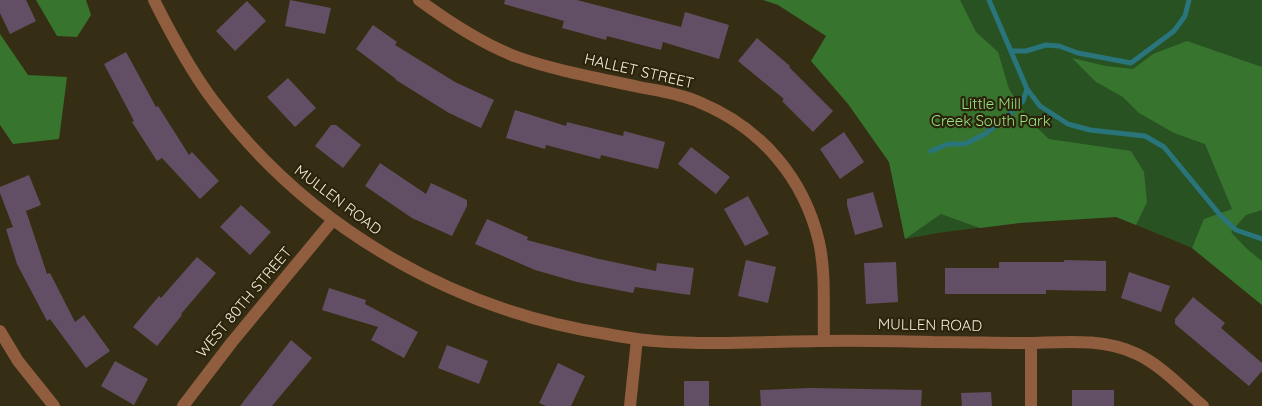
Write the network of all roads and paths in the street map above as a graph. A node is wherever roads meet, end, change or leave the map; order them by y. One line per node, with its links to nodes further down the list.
1 (154, 0): 3 (street, MULLEN ROAD)
2 (419, 0): 6 (street, HALLET STREET)
3 (333, 220): 5 (street, MULLEN ROAD); 9 (street, WEST 80TH STREET)
4 (0, 331): 8 (street)
5 (637, 339): 6 (street, MULLEN ROAD); 10 (street)
6 (824, 340): 7 (street, MULLEN ROAD)
7 (1030, 343): 11 (street); 12 (street, MULLEN ROAD)
8 (54, 406)
9 (183, 406)
10 (630, 406)
11 (1031, 406)
12 (1203, 406)

